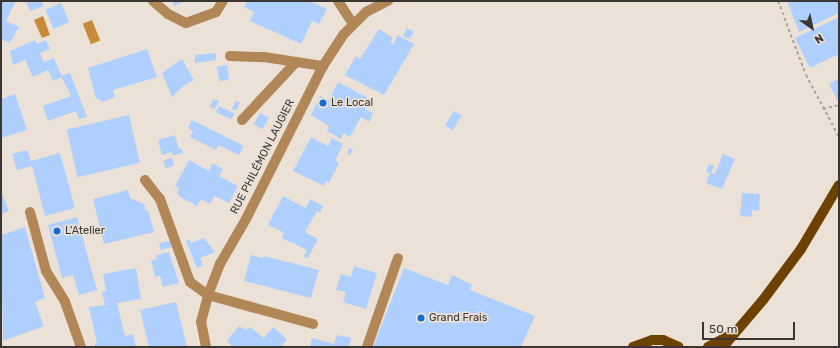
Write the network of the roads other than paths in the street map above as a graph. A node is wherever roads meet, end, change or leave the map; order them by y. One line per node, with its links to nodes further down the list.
1 (153, 1): 2 (street)
2 (223, 1)
3 (338, 1): 5 (street)
4 (388, 1): 5 (street, RUE PHILÉMON LAUGIER)
5 (354, 24): 8 (street, RUE PHILÉMON LAUGIER)
6 (230, 56): 7 (street)
7 (296, 62): 8 (street); 9 (street)
8 (323, 66): 14 (street, RUE PHILÉMON LAUGIER)
9 (242, 120)
10 (145, 180): 14 (street)
11 (839, 185): 16 (main road)
12 (30, 212): 17 (street)
13 (398, 258): 19 (street)
14 (208, 295): 15 (street); 18 (street, RUE PHILÉMON LAUGIER)
15 (313, 324)
16 (743, 325): 22 (main road); 23 (main road)
17 (81, 347)
18 (206, 347)
19 (367, 347)
20 (633, 347): 21 (main road)
21 (680, 347)
22 (708, 347)
23 (723, 347)

